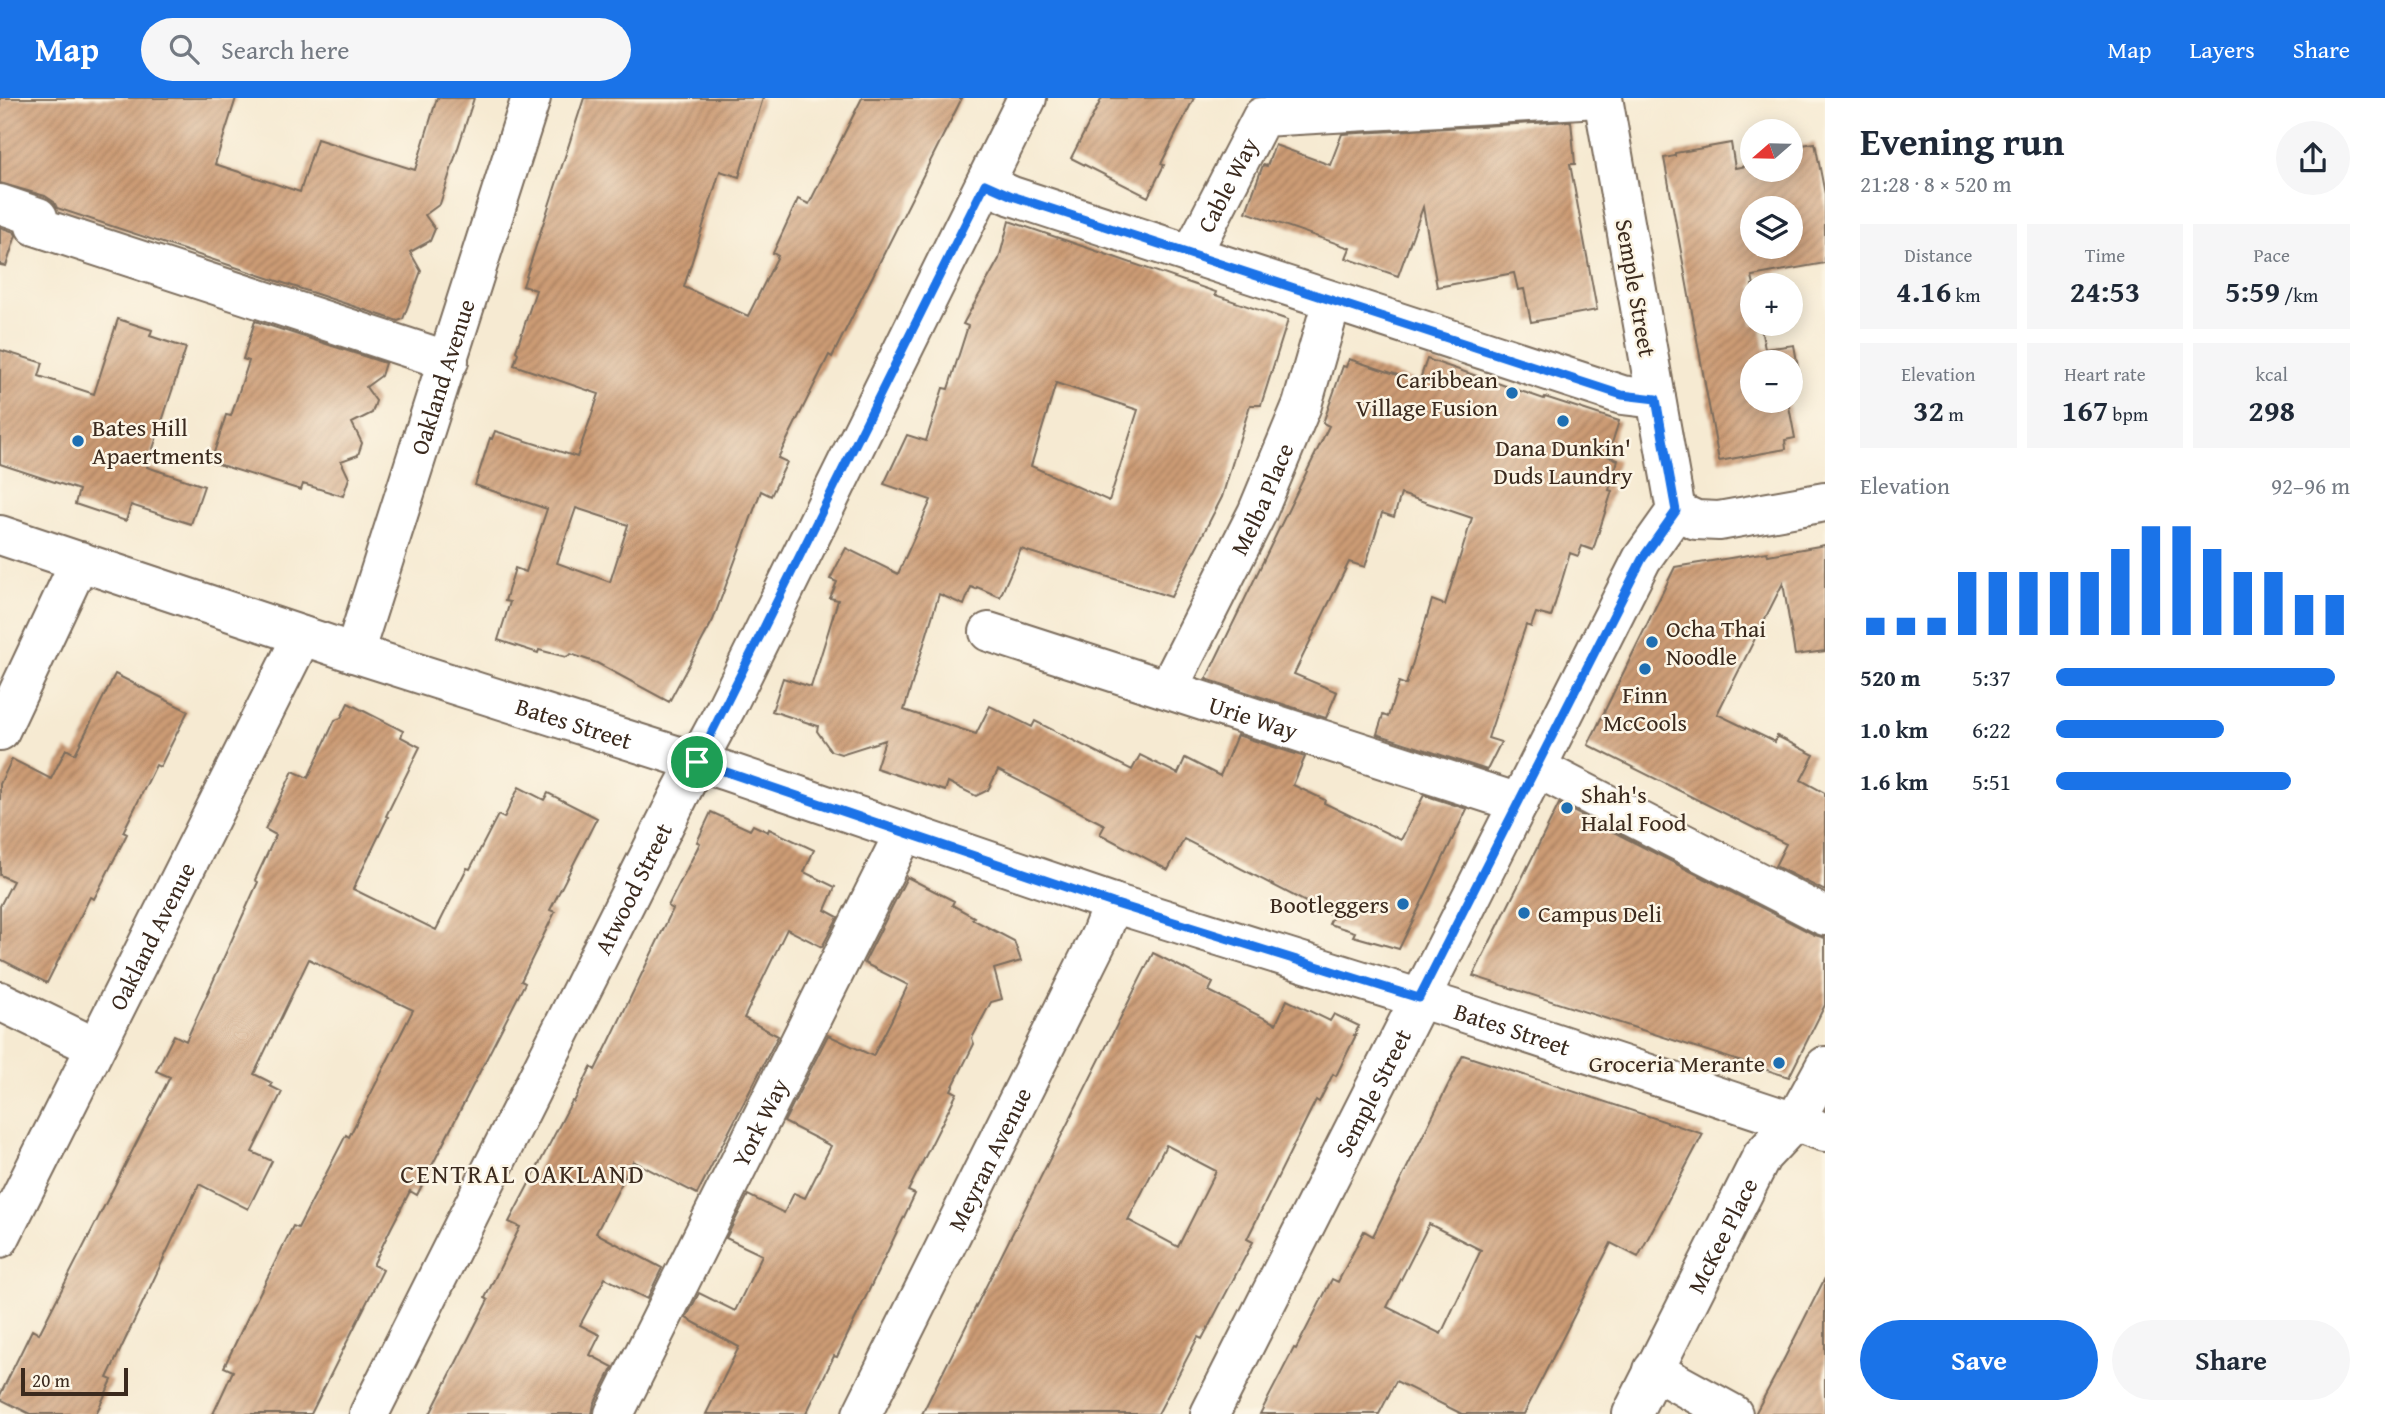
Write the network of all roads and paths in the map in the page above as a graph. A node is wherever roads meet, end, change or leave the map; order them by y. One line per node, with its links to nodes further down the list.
1 (531, 98): 8 (street, Oakland Avenue)
2 (1027, 98): 4 (street, Atwood Street)
3 (1601, 98): 6 (street, Cable Way); 9 (street, Semple Street)
4 (985, 184): 6 (street); 19 (street, Atwood Street)
5 (0, 204): 8 (street)
6 (1191, 255): 7 (street)
7 (1332, 301): 9 (street); 17 (street, Melba Place)
8 (449, 361): 16 (street, Oakland Avenue)
9 (1656, 399): 11 (street, Semple Street)
10 (1825, 502): 11 (street)
11 (1676, 511): 20 (street, Semple Street)
12 (0, 535): 13 (street, Bates Street)
13 (80, 561): 15 (street, Bates Street); 18 (street)
14 (989, 632): 17 (street, Urie Way)
15 (302, 636): 16 (street, Bates Street); 27 (street, Oakland Avenue)
16 (354, 653): 19 (street, Bates Street)
17 (1168, 689): 21 (street, Urie Way)
18 (0, 731)
19 (697, 762): 22 (street, Bates Street); 32 (street, Atwood Street)
20 (1537, 768): 21 (street, Semple Street); 24 (street)
21 (1518, 803): 25 (street, Semple Street)
22 (904, 833): 23 (street, Bates Street); 33 (street, York Way)
23 (1113, 903): 25 (street, Bates Street); 34 (street, Meyran Avenue)
24 (1825, 916)
25 (1419, 998): 29 (street, Bates Street); 35 (street, Semple Street)
26 (0, 1001): 27 (street)
27 (95, 1047): 30 (street, Oakland Avenue)
28 (1825, 1066): 29 (street, McKee Place)
29 (1810, 1126): 31 (street, McKee Place)
30 (0, 1238)
31 (1653, 1370): 36 (street, McKee Place); 37 (street)
32 (369, 1414)
33 (614, 1414)
34 (862, 1414)
35 (1210, 1414)
36 (1632, 1414)
37 (1733, 1414)

